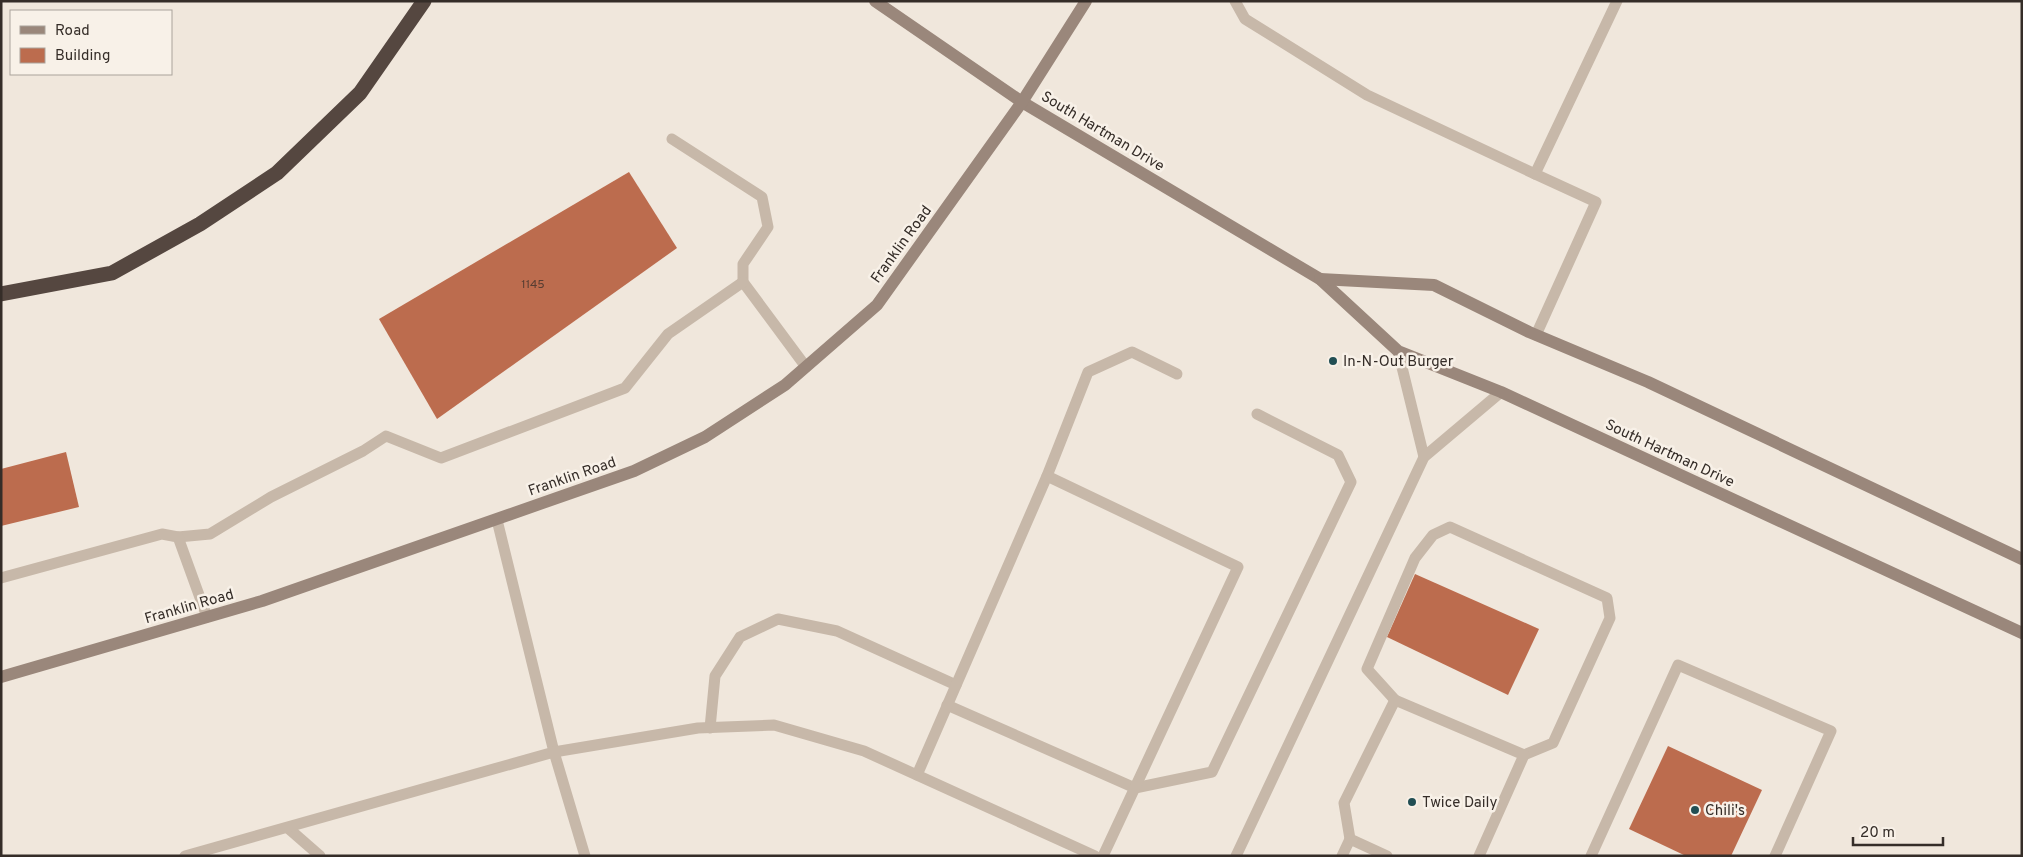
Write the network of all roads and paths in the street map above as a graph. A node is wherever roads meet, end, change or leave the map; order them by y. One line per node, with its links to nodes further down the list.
1 (424, 1): 11 (highway)
2 (875, 1): 6 (main road, South Hartman Drive)
3 (1086, 1): 6 (main road, Franklin Road)
4 (1235, 1): 8 (lane)
5 (1617, 1): 8 (lane)
6 (1022, 102): 9 (main road, South Hartman Drive); 14 (main road, Franklin Road)
7 (672, 139): 10 (lane)
8 (1535, 174): 12 (lane)
9 (1320, 279): 12 (main road, South Hartman Drive); 13 (main road, South Hartman Drive)
10 (743, 282): 14 (lane); 21 (lane)
11 (1, 294)
12 (1536, 335): 22 (main road, South Hartman Drive)
13 (1398, 351): 16 (main road, South Hartman Drive); 18 (lane)
14 (806, 367): 20 (main road, Franklin Road)
15 (1178, 374): 19 (lane)
16 (1502, 392): 18 (lane); 25 (main road, South Hartman Drive)
17 (1257, 414): 34 (lane)
18 (1424, 457): 42 (lane)
19 (1047, 476): 27 (lane); 34 (lane)
20 (497, 520): 24 (main road, Franklin Road); 31 (lane)
21 (178, 537): 23 (lane); 24 (lane)
22 (2022, 559)
23 (1, 578)
24 (207, 617): 26 (main road, Franklin Road)
25 (2022, 633)
26 (1, 677)
27 (956, 685): 29 (lane); 30 (lane)
28 (1395, 700): 32 (lane); 32 (lane); 36 (lane)
29 (947, 705): 33 (lane); 34 (lane)
30 (710, 728): 31 (lane); 33 (lane)
31 (554, 752): 35 (lane); 39 (lane)
32 (1524, 755): 45 (lane)
33 (917, 775): 40 (lane)
34 (1134, 788): 41 (lane)
35 (288, 828): 37 (lane); 38 (lane)
36 (1350, 839): 43 (lane); 44 (lane)
37 (185, 856)
38 (320, 856)
39 (585, 856)
40 (1096, 856)
41 (1103, 856)
42 (1236, 856)
43 (1342, 856)
44 (1387, 856)
45 (1479, 856)
46 (1591, 856): 47 (lane)
47 (1775, 856)

